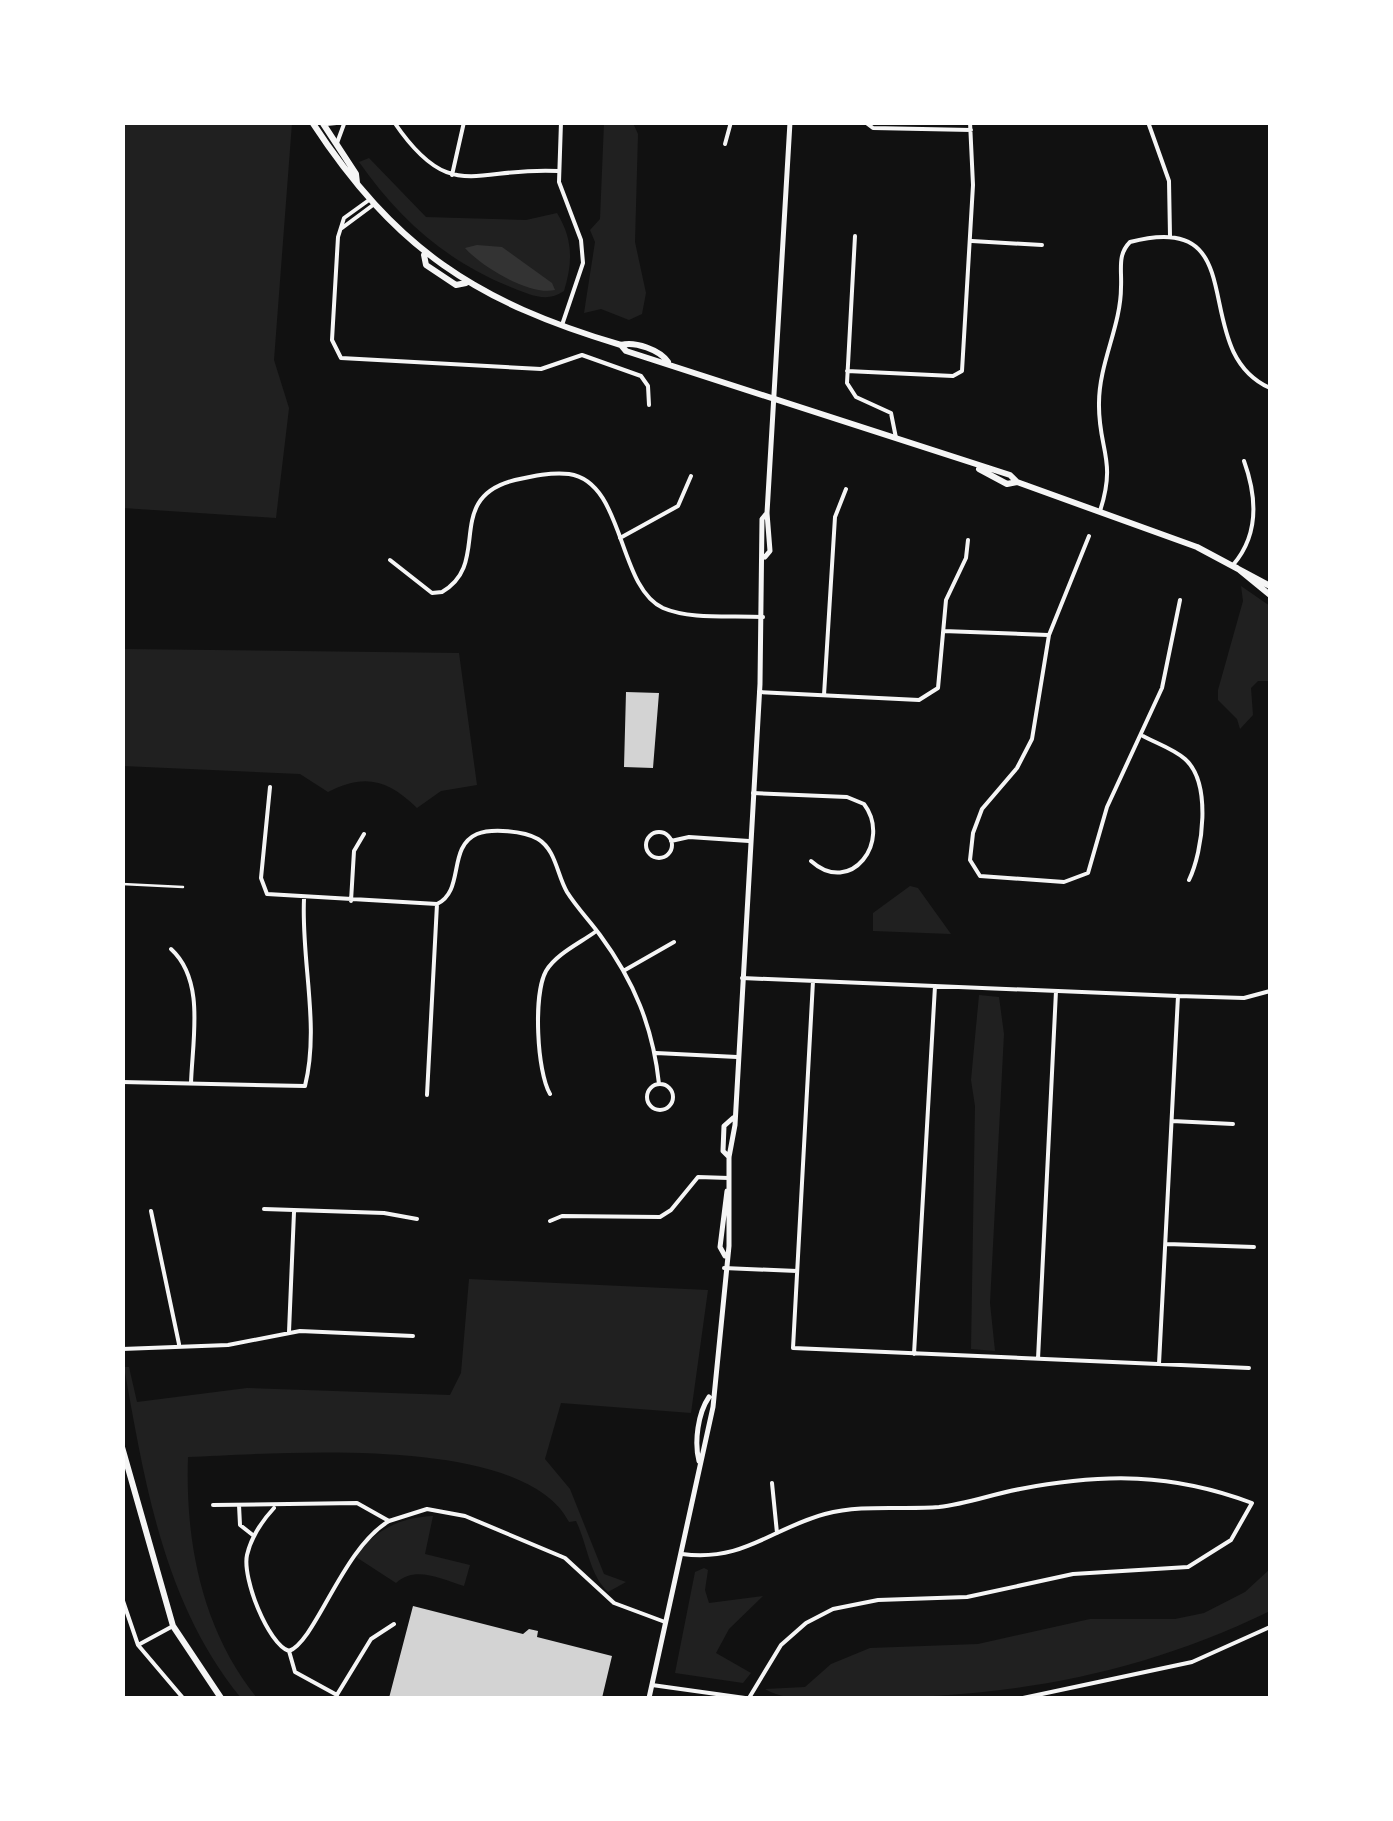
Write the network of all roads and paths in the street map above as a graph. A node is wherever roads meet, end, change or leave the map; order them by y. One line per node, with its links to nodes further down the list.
1 (312, 122): 17 (main road)
2 (322, 122): 11 (street); 14 (main road)
3 (394, 122): 16 (street)
4 (464, 122): 16 (street)
5 (560, 122): 15 (street)
6 (731, 122): 13 (street)
7 (790, 122): 26 (street)
8 (865, 122): 12 (street)
9 (970, 122): 12 (street)
10 (1148, 122): 20 (street)
11 (345, 123): 14 (street)
12 (971, 130): 21 (street)
13 (724, 144)
14 (337, 146): 17 (main road)
15 (558, 172): 16 (street); 23 (street)
16 (452, 175)
17 (357, 184): 18 (main road)
18 (371, 202): 23 (main road); 27 (street)
19 (855, 236): 24 (street)
20 (1170, 236): 25 (street); 32 (street)
21 (970, 241): 22 (street); 24 (street)
22 (1042, 245)
23 (562, 325): 26 (main road)
24 (848, 371): 28 (street)
25 (1270, 388)
26 (773, 398): 28 (main road); 41 (street)
27 (649, 405)
28 (896, 440): 32 (main road)
29 (1244, 461): 37 (street)
30 (691, 476): 34 (street)
31 (846, 489): 45 (street)
32 (1100, 512): 37 (main road)
33 (1089, 536): 43 (street)
34 (620, 538): 36 (street); 41 (street)
35 (968, 540): 42 (street)
36 (390, 560)
37 (1235, 566): 38 (main road); 39 (main road)
38 (1270, 586)
39 (1270, 595)
40 (1180, 600): 46 (street)
41 (762, 617): 44 (street)
42 (942, 630): 43 (street); 45 (street)
43 (1049, 635): 46 (street)
44 (759, 692): 45 (street); 48 (street)
45 (824, 695)
46 (1143, 736): 53 (street)
47 (270, 787): 56 (street)
48 (753, 793): 51 (street); 52 (street)
49 (364, 834): 57 (street)
50 (671, 841): 50 (street); 51 (street)
51 (749, 841): 63 (street)
52 (811, 861)
53 (1190, 880)
54 (122, 884): 55 (lane)
55 (183, 887)
56 (304, 899): 57 (street); 72 (street)
57 (351, 901): 58 (street)
58 (437, 904): 59 (street); 75 (street)
59 (597, 930): 62 (street); 74 (street)
60 (674, 942): 62 (street)
61 (171, 948): 72 (street)
62 (625, 970): 69 (street)
63 (742, 978): 64 (street); 70 (street)
64 (812, 981): 65 (street); 87 (street)
65 (935, 986): 66 (street); 92 (street)
66 (1056, 991): 68 (street); 93 (street)
67 (1270, 991): 68 (street)
68 (1178, 996): 76 (street)
69 (656, 1054): 70 (street); 73 (street)
70 (737, 1058): 78 (street)
71 (122, 1082): 72 (street)
72 (191, 1084)
73 (659, 1084): 73 (street)
74 (550, 1094)
75 (427, 1095)
76 (1172, 1121): 77 (street); 84 (street)
77 (1233, 1124)
78 (729, 1178): 83 (street); 86 (street)
79 (264, 1209): 80 (street)
80 (294, 1210): 82 (street); 88 (street)
81 (151, 1211): 90 (street)
82 (417, 1219)
83 (550, 1221)
84 (1167, 1244): 85 (street); 94 (street)
85 (1254, 1247)
86 (724, 1268): 87 (street); 104 (street)
87 (797, 1271): 92 (street)
88 (289, 1332): 89 (street); 90 (street)
89 (412, 1336)
90 (179, 1344): 91 (street)
91 (122, 1348)
92 (914, 1354): 93 (street)
93 (1038, 1358): 94 (street)
94 (1159, 1364): 95 (street)
95 (1248, 1368)
96 (122, 1447): 108 (main road)
97 (772, 1484): 102 (street)
98 (213, 1505): 99 (street)
99 (239, 1505): 100 (street); 103 (street)
100 (274, 1507): 101 (street); 103 (street)
101 (389, 1521): 106 (street); 111 (street)
102 (776, 1533): 104 (street); 117 (street)
103 (254, 1536): 111 (street)
104 (679, 1554): 106 (street)
105 (122, 1598): 110 (street)
106 (665, 1622): 112 (street)
107 (394, 1624): 113 (street)
108 (173, 1626): 110 (street); 115 (main road)
109 (1270, 1626): 118 (street)
110 (138, 1646): 114 (street)
111 (289, 1651): 113 (street)
112 (652, 1685): 116 (street); 117 (street)
113 (336, 1697)
114 (183, 1698)
115 (220, 1698)
116 (649, 1698)
117 (747, 1698)
118 (1027, 1698)

